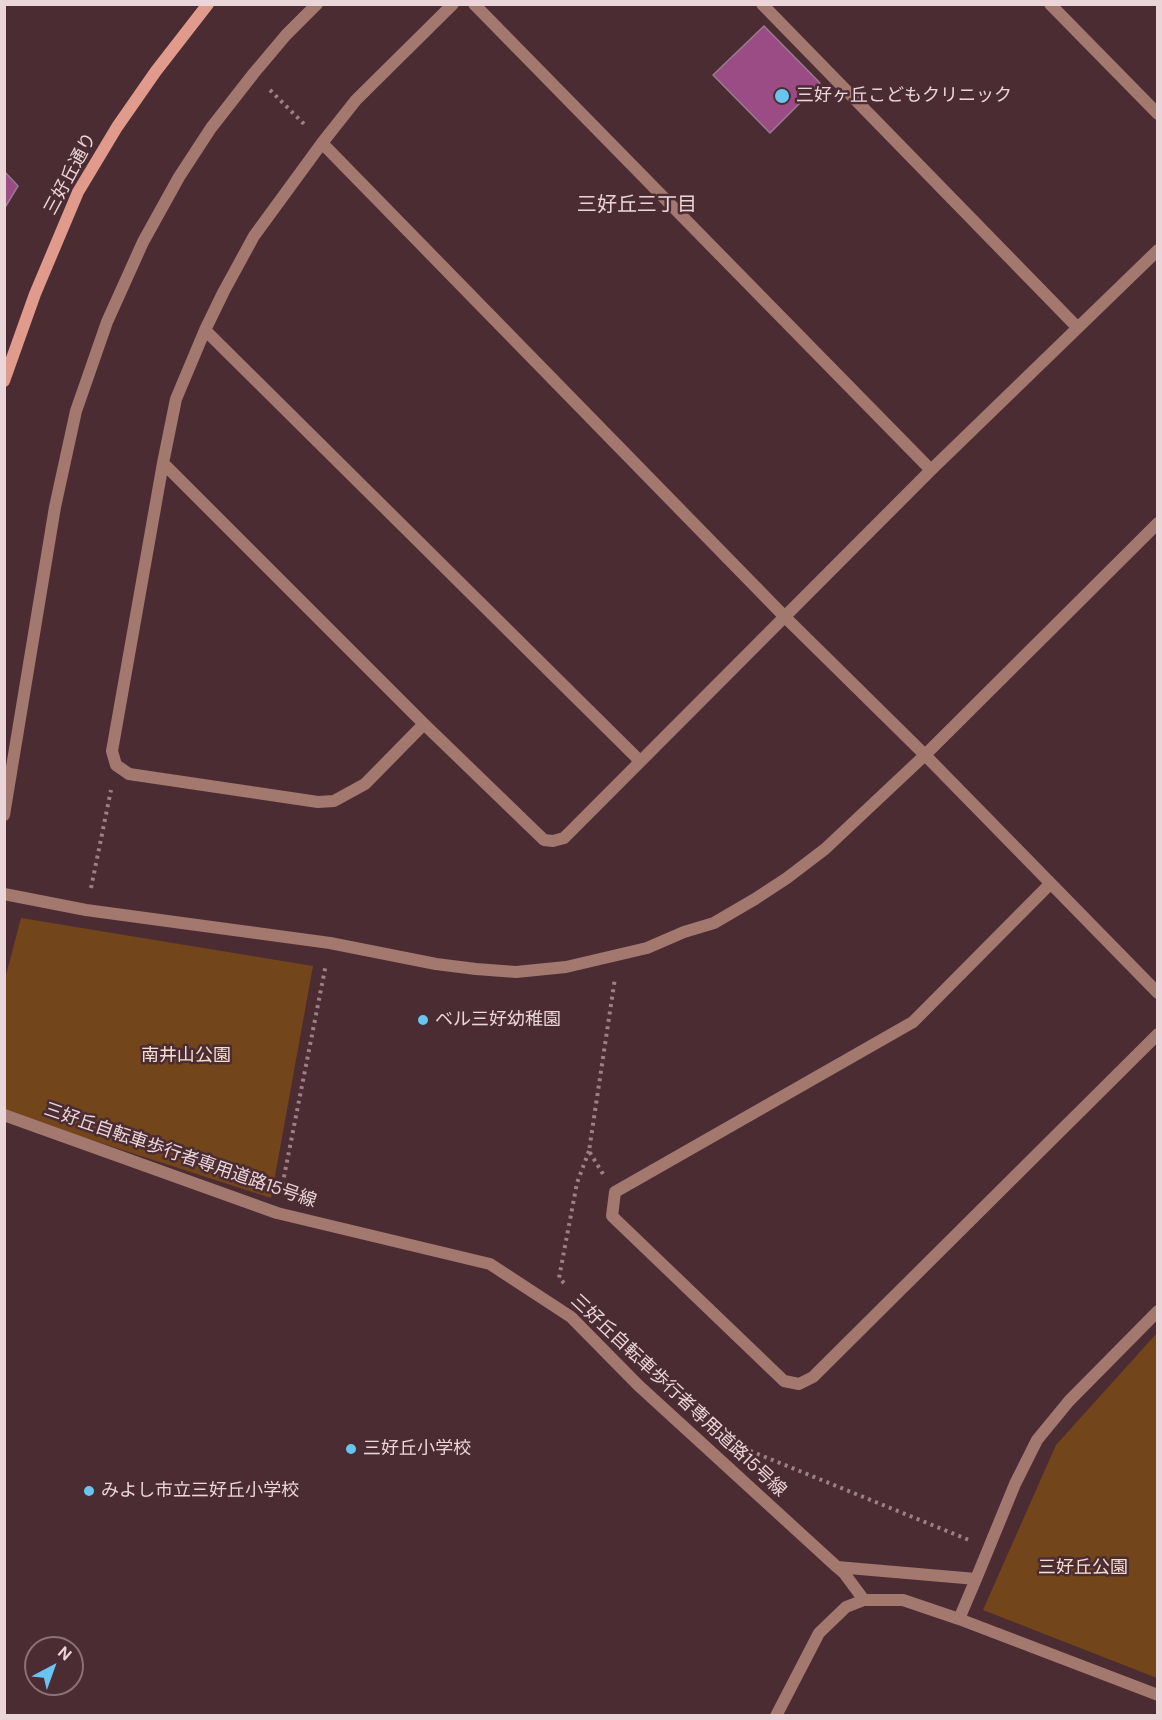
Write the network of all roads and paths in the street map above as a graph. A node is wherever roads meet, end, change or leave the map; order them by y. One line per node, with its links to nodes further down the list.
1 (208, 4): 13 (street, 三好丘通り)
2 (317, 4): 7 (street)
3 (453, 4): 9 (street)
4 (474, 4): 15 (street)
5 (762, 4): 11 (street)
6 (1050, 4): 8 (street)
7 (254, 73): 9 (path); 22 (street)
8 (1158, 114)
9 (322, 143): 12 (street); 17 (street)
10 (1158, 250): 11 (street)
11 (1077, 327): 15 (street)
12 (205, 330): 14 (street); 20 (street)
13 (4, 381)
14 (163, 463): 18 (street); 21 (street)
15 (931, 471): 17 (street)
16 (1158, 523): 19 (street)
17 (785, 617): 19 (street); 20 (street)
18 (424, 724): 20 (street); 21 (street)
19 (925, 755): 23 (street); 27 (street)
20 (640, 761)
21 (116, 765): 25 (path)
22 (4, 814)
23 (1050, 884): 28 (street); 32 (street)
24 (4, 894): 25 (street)
25 (86, 910): 26 (street)
26 (330, 943): 27 (street); 33 (path)
27 (618, 955): 31 (path)
28 (1158, 993)
29 (1158, 1034): 32 (street)
30 (4, 1114): 33 (street, 三好丘自転車歩行者専用道路15号線)
31 (589, 1151): 32 (path); 34 (path)
32 (615, 1192)
33 (277, 1213): 38 (street, 三好丘自転車歩行者専用道路15号線)
34 (568, 1287)
35 (1158, 1311): 37 (street)
36 (742, 1448): 37 (path)
37 (988, 1548): 39 (street)
38 (837, 1567): 39 (street); 40 (street, 三好丘自転車歩行者専用道路15号線)
39 (976, 1579): 41 (street)
40 (864, 1600): 41 (street); 43 (street)
41 (959, 1619): 42 (street)
42 (1158, 1695)
43 (776, 1716)

